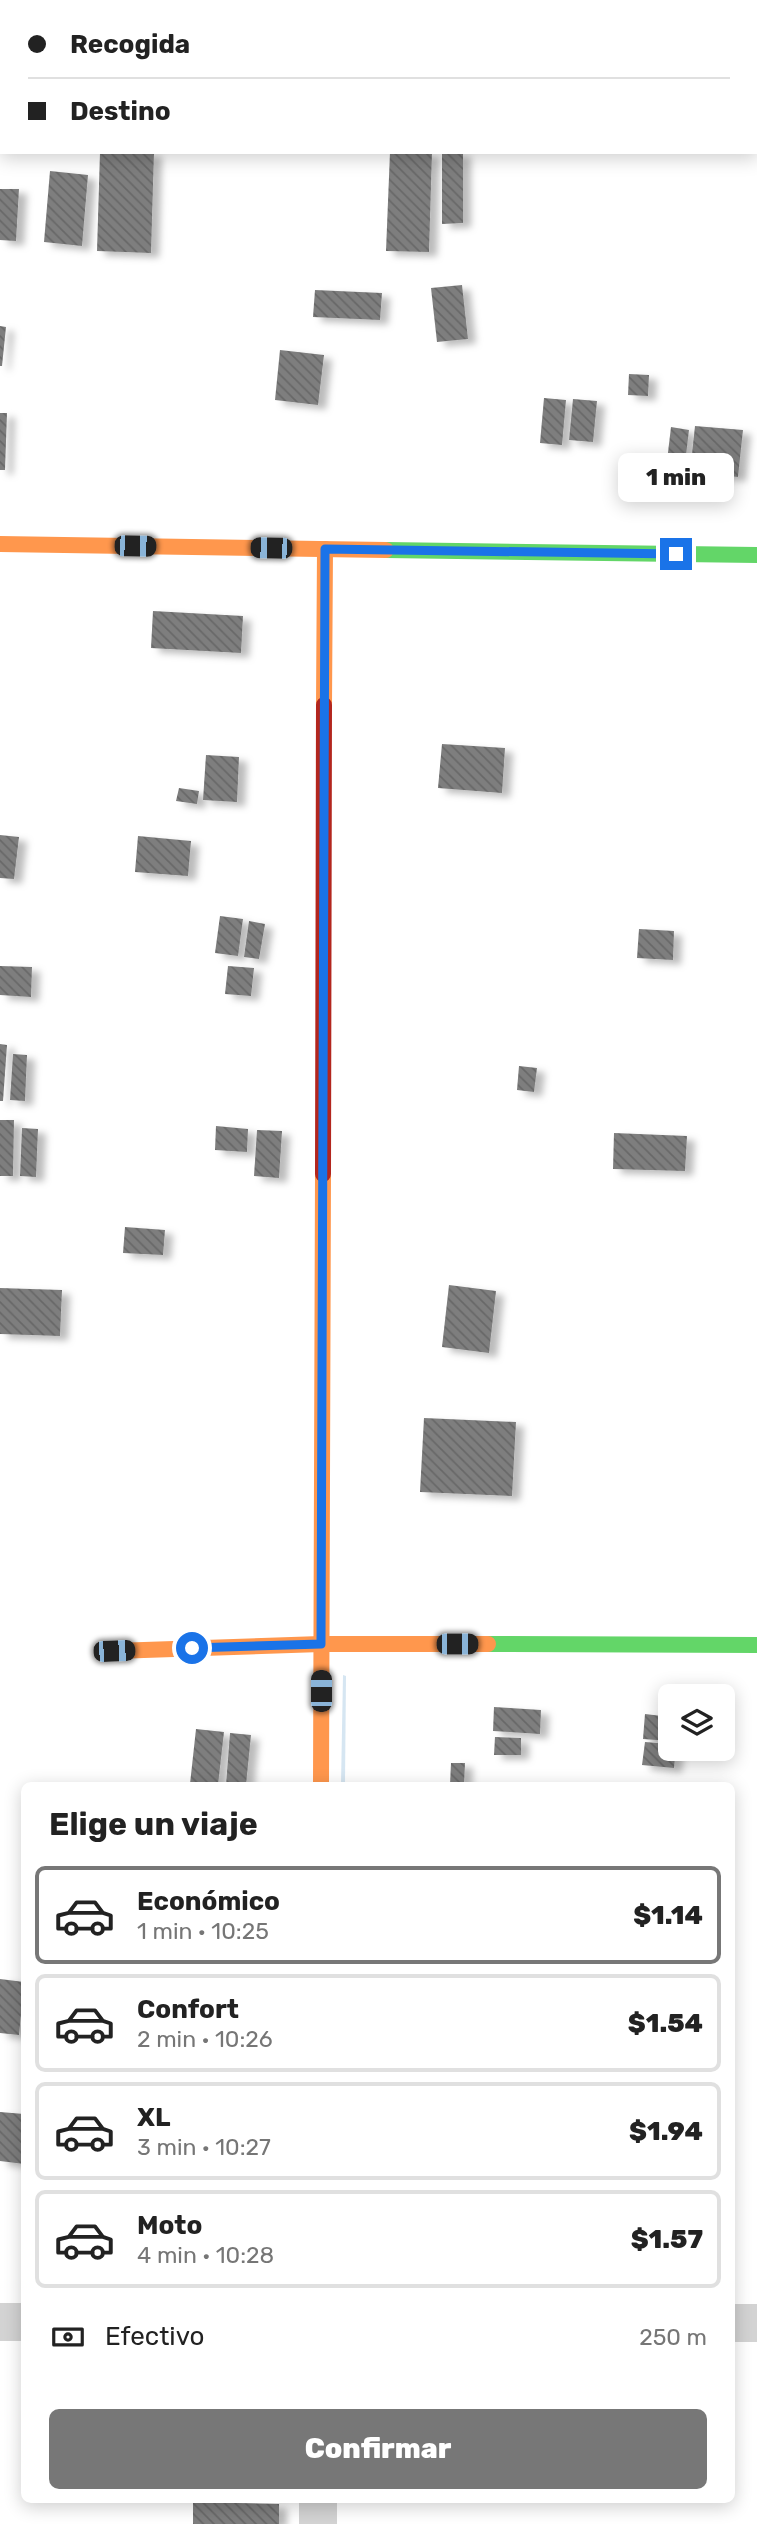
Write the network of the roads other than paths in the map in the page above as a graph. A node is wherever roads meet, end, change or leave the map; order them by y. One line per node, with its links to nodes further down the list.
1 (0, 544): 2 (street)
2 (325, 549): 3 (street); 4 (street)
3 (757, 555)
4 (321, 1644): 5 (street); 6 (street); 7 (street)
5 (757, 1645)
6 (114, 1651)
7 (321, 1782)
8 (0, 2322): 9 (street)
9 (21, 2322)
10 (735, 2323): 11 (street)
11 (757, 2323)
12 (318, 2503): 13 (street)
13 (318, 2524)

